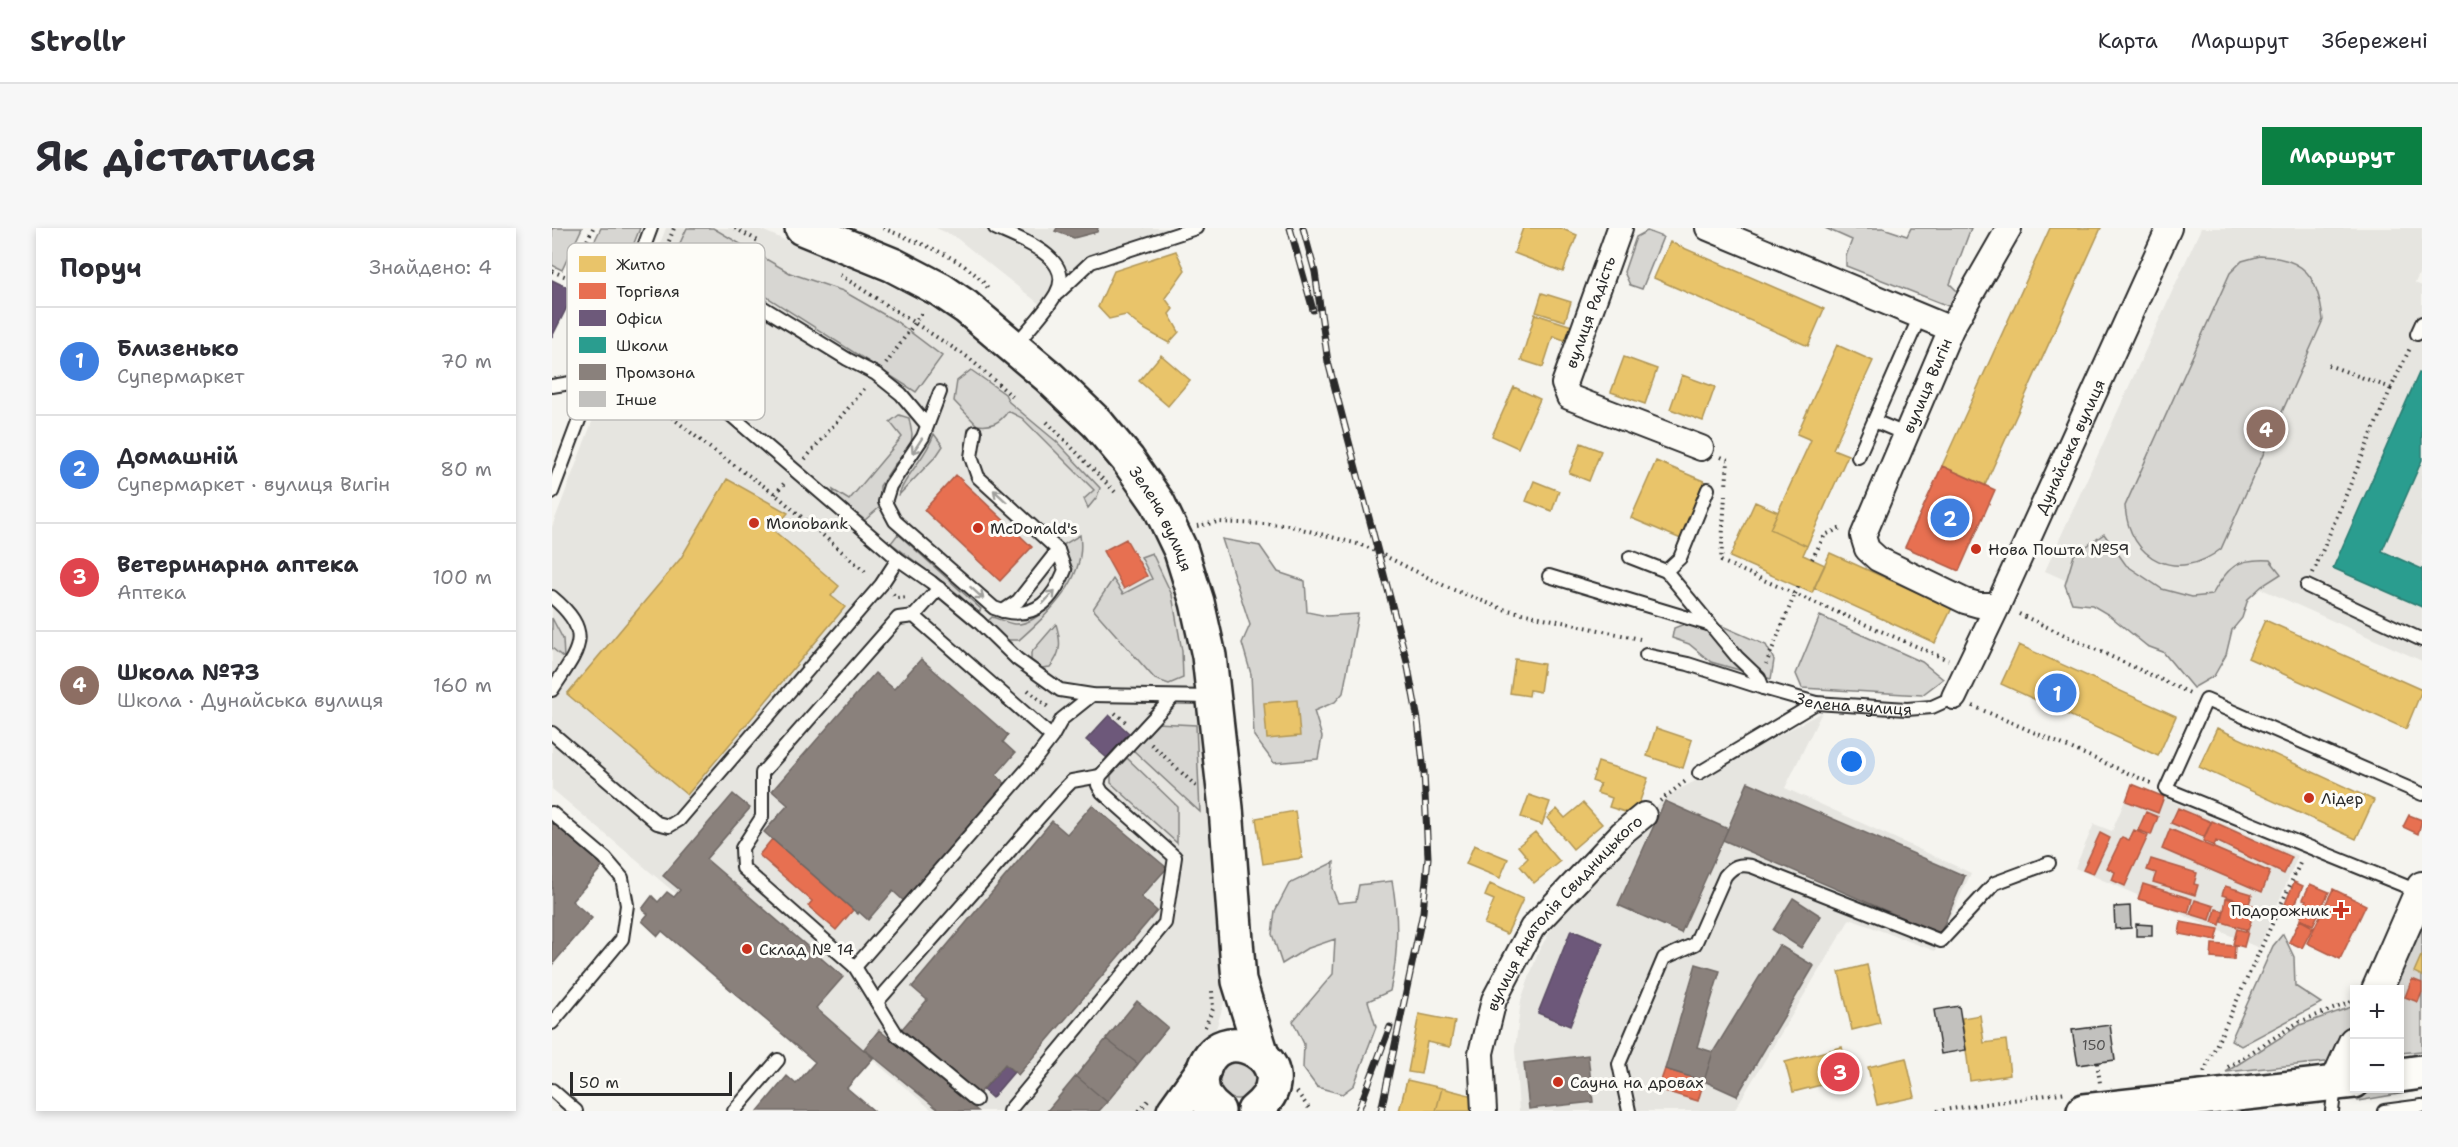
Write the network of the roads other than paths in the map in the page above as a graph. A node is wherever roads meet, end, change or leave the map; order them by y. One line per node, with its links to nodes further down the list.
1 (651, 228): 9 (lane)
2 (803, 228): 14 (main road, Зелена вулиця)
3 (1196, 228): 10 (lane)
4 (1620, 228): 24 (street, вулиця Радість)
5 (1708, 228): 12 (street, вулиця Вигін)
6 (2009, 228): 13 (street)
7 (2169, 228): 36 (street, Дунайська вулиця)
8 (1001, 229): 10 (lane)
9 (646, 243)
10 (1057, 293): 14 (lane)
11 (765, 309): 21 (lane)
12 (1920, 316): 13 (street, вулиця Вигін); 20 (lane)
13 (1951, 329): 23 (street, вулиця Вигін)
14 (1014, 347): 46 (main road, Зелена вулиця)
15 (567, 384): 16 (lane)
16 (552, 386)
17 (940, 392): 21 (lane)
18 (579, 420): 27 (lane)
19 (736, 420): 30 (lane)
20 (1874, 421): 23 (lane); 25 (lane)
21 (927, 425): 37 (lane, one-way to 37)
22 (975, 432): 28 (lane, one-way to 22)
23 (1905, 434): 36 (street, вулиця Вигін)
24 (1701, 448)
25 (1858, 457)
26 (1708, 489): 31 (lane)
27 (552, 492)
28 (1058, 550): 37 (lane); 37 (lane, one-way to 28)
29 (1630, 557): 31 (lane)
30 (898, 559): 34 (lane); 49 (lane)
31 (1666, 571): 39 (lane)
32 (1549, 576): 39 (lane)
33 (2307, 586): 40 (lane)
34 (939, 588): 38 (lane); 44 (lane)
35 (552, 597): 43 (lane)
36 (1998, 605): 47 (street, Дунайська вулиця)
37 (1003, 611)
38 (914, 616): 50 (lane); 58 (lane)
39 (1709, 624): 42 (lane)
40 (2422, 640)
41 (1646, 655): 42 (lane, Зелена вулиця)
42 (1761, 683): 48 (lane, Зелена вулиця)
43 (552, 690)
44 (1092, 694): 45 (lane); 50 (lane)
45 (1173, 697): 46 (lane); 52 (lane)
46 (1215, 697): 59 (main road, Зелена вулиця)
47 (1954, 697): 48 (lane, Зелена вулиця)
48 (1816, 703): 51 (lane)
49 (552, 733)
50 (1052, 737): 58 (lane)
51 (1699, 773)
52 (1100, 776): 61 (lane); 78 (lane)
53 (2422, 794): 57 (lane)
54 (552, 813): 62 (lane)
55 (1644, 815): 81 (street, вулиця Анатолія Свидницького)
56 (2049, 863): 82 (lane)
57 (2421, 889): 60 (street)
58 (855, 967): 61 (lane)
59 (1226, 984): 63 (main road, Зелена вулиця); 68 (main road, Зелена вулиця)
60 (2380, 985)
61 (877, 1002): 71 (lane)
62 (552, 1023)
63 (1208, 1051): 68 (main road); 73 (main road); 79 (main road)
64 (778, 1060): 77 (lane)
65 (2350, 1060): 70 (street)
66 (2422, 1072): 67 (main road)
67 (2404, 1074)
68 (1273, 1083): 80 (main road)
69 (552, 1090): 76 (lane)
70 (2341, 1092): 75 (main road)
71 (976, 1100)
72 (2077, 1101): 75 (main road)
73 (1163, 1104)
74 (2422, 1106): 83 (lane)
75 (2157, 1107)
76 (576, 1111)
77 (734, 1111)
78 (1009, 1111)
79 (1218, 1111)
80 (1254, 1111)
81 (1484, 1111)
82 (1629, 1111)
83 (2384, 1111)

